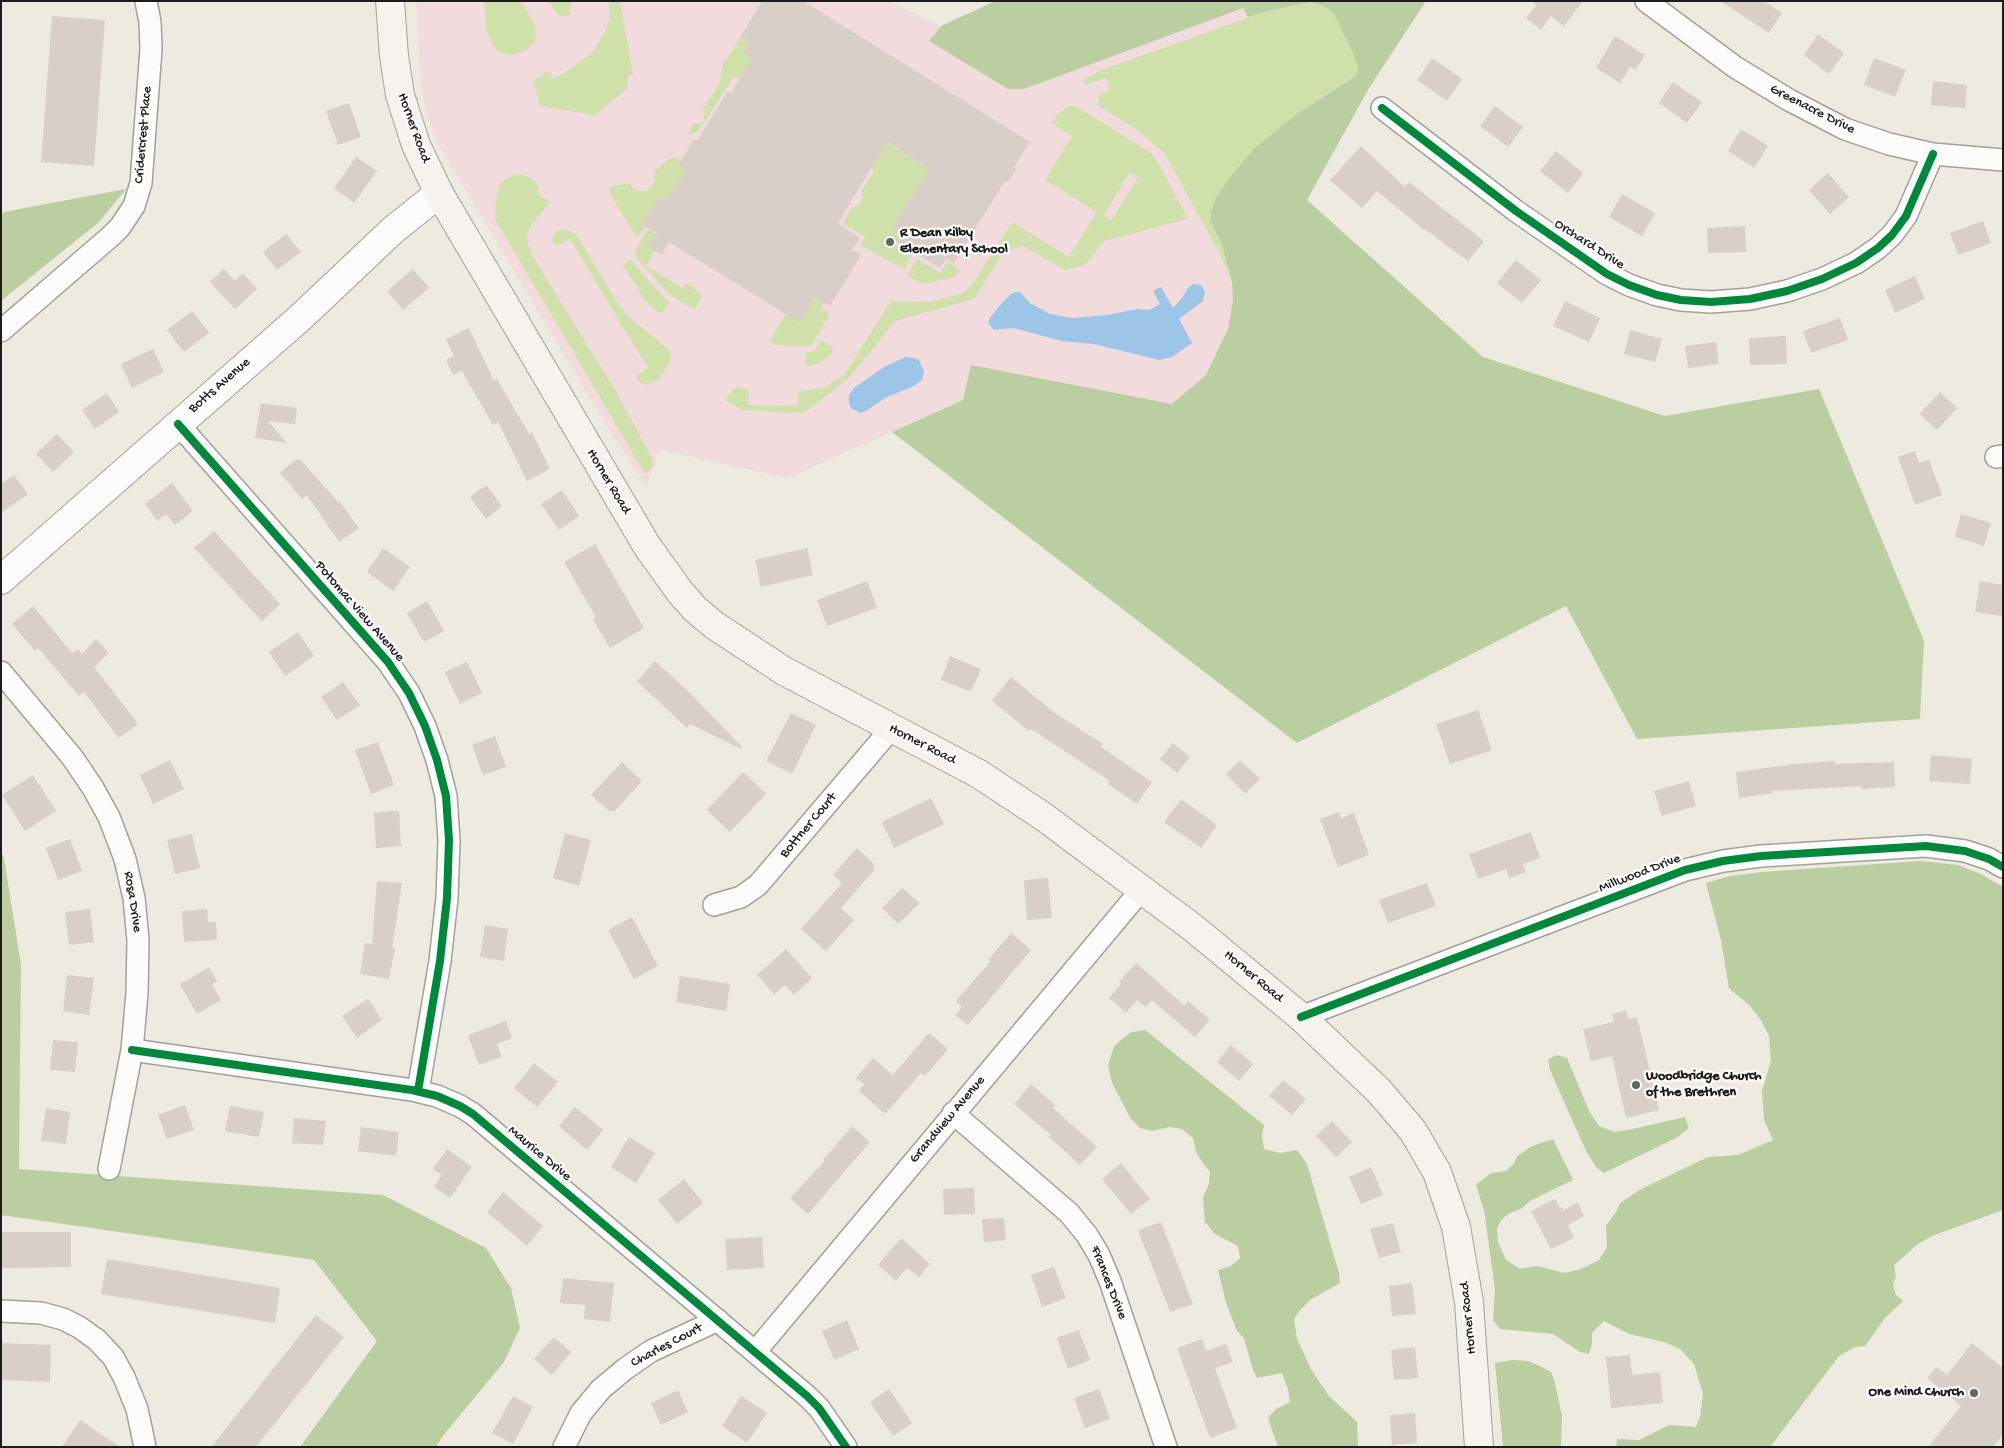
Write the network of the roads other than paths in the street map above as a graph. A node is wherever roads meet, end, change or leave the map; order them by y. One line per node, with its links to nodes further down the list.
1 (146, 1): 8 (street, Cridercrest Place)
2 (390, 1): 7 (main road, Horner Road)
3 (1646, 1): 5 (street, Greenacre Drive)
4 (1382, 108): 5 (street, Orchard Drive)
5 (1933, 154): 6 (street, Greenacre Drive)
6 (2003, 160)
7 (439, 193): 9 (street, Botts Avenue); 12 (main road, Horner Road)
8 (1, 331)
9 (178, 424): 10 (street, Botts Avenue); 18 (street, Potomac View Avenue)
10 (1, 580)
11 (1, 672): 17 (street, Rosa Drive)
12 (892, 729): 14 (main road, Horner Road); 15 (street, Bottner Court)
13 (2003, 867): 16 (street, Millwood Drive)
14 (1142, 889): 16 (main road, Horner Road); 19 (street, Grandview Avenue)
15 (714, 905)
16 (1301, 1017): 28 (main road, Horner Road)
17 (132, 1050): 18 (street, Maurice Drive); 20 (street, Rosa Drive)
18 (418, 1091): 22 (street, Maurice Drive)
19 (954, 1113): 23 (street, Grandview Avenue); 27 (street, Frances Drive)
20 (109, 1169)
21 (1, 1311): 24 (street)
22 (718, 1320): 23 (street, Maurice Drive); 25 (street, Charles Court)
23 (755, 1352): 26 (street, Maurice Drive)
24 (145, 1447)
25 (564, 1447)
26 (846, 1447)
27 (1166, 1447)
28 (1479, 1447)

